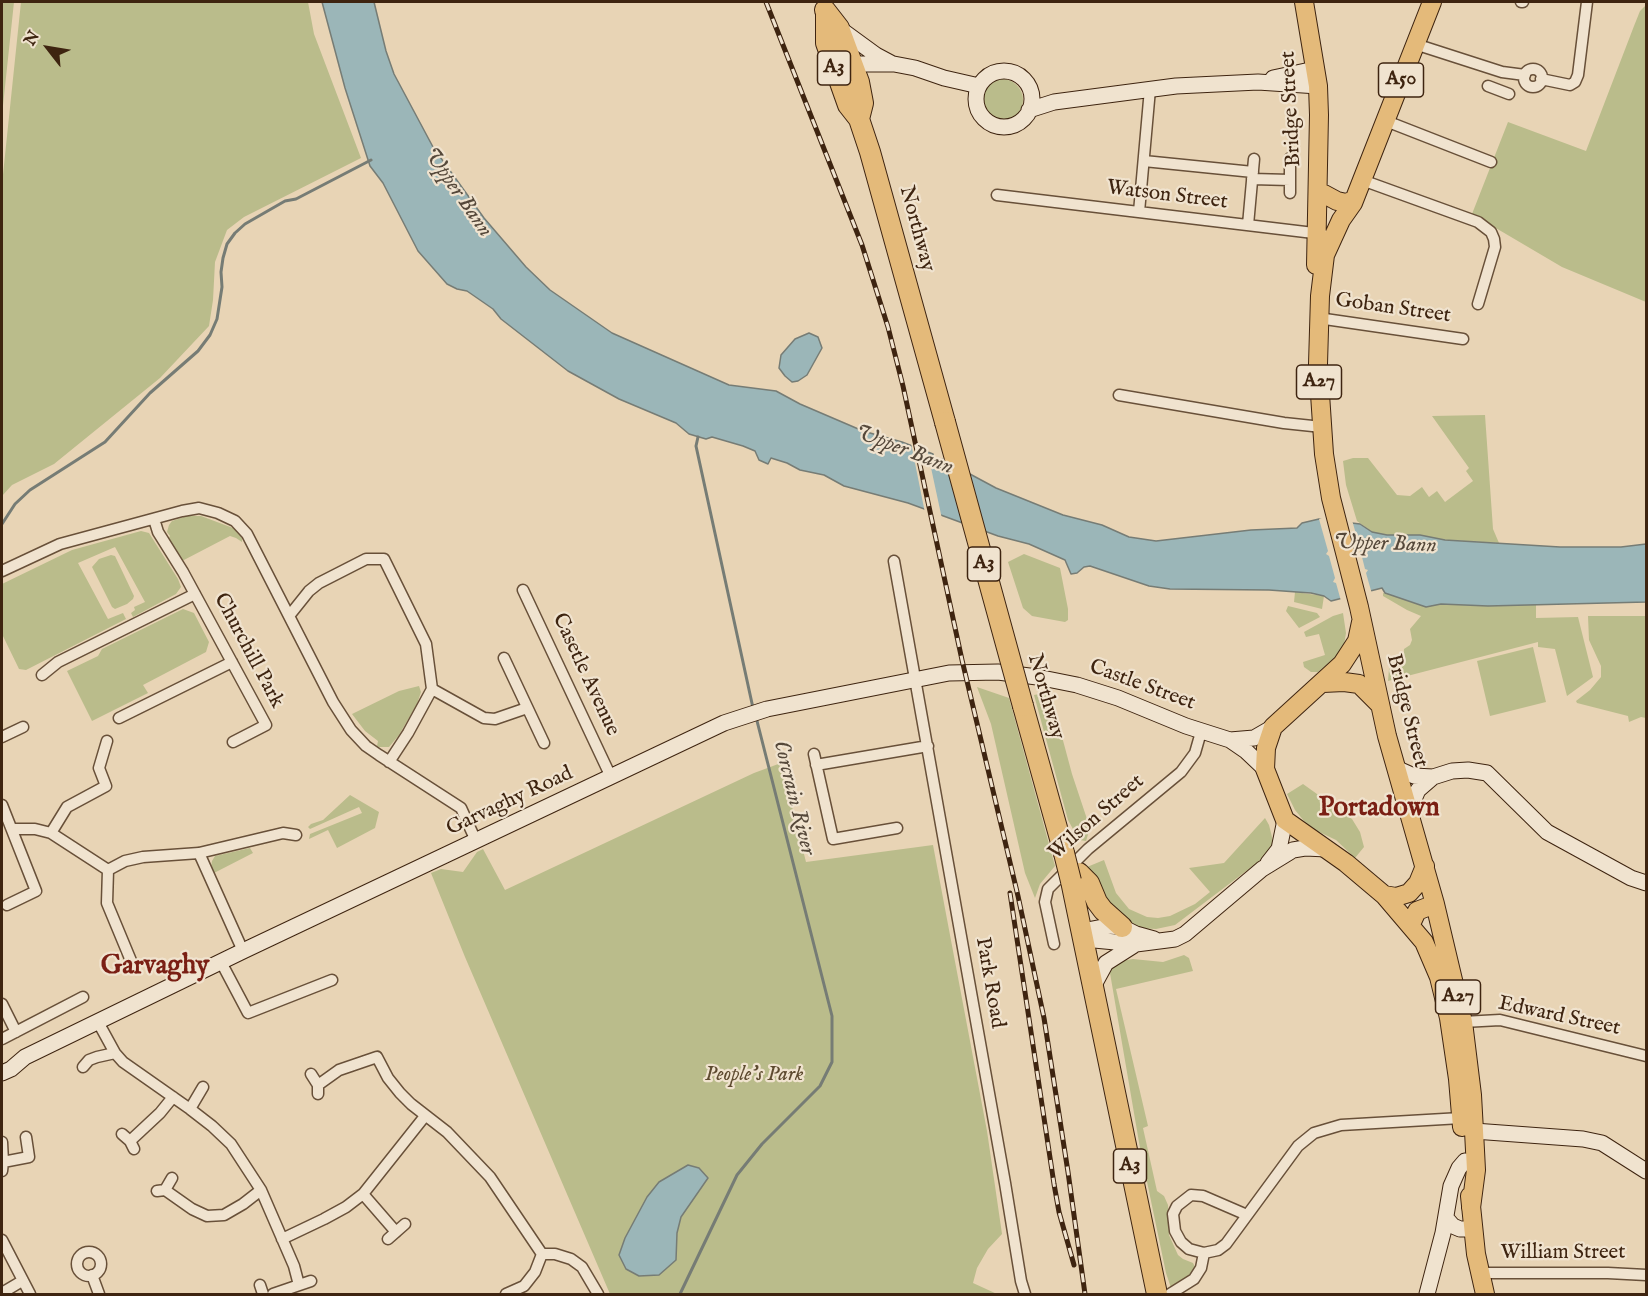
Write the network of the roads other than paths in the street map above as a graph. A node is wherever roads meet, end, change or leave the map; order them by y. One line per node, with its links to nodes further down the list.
1 (1304, 2): 11 (main road, Bridge Street / A27)
2 (1432, 2): 6 (main road, A50)
3 (1587, 2): 9 (street)
4 (824, 7): 5 (highway, Northway / A3); 8 (highway, Northway / A3)
5 (839, 28): 7 (street); 8 (highway, Northway / A3)
6 (1415, 44): 9 (street); 19 (main road, A50)
7 (894, 64): 8 (street); 10 (street)
8 (843, 67): 81 (highway, Northway / A3, bridge)
9 (1504, 72): 14 (street)
10 (944, 78): 12 (street); 17 (street)
11 (1316, 78): 13 (street); 27 (main road, Bridge Street / A27)
12 (979, 86): 15 (street); 17 (street)
13 (1150, 89): 16 (street); 22 (street)
14 (1498, 90)
15 (1030, 92): 16 (street); 18 (street)
16 (1054, 102): 18 (street)
17 (977, 106): 18 (street)
18 (1029, 110)
19 (1386, 121): 23 (street); 26 (main road, A50)
20 (1290, 158): 25 (street)
21 (1254, 159): 24 (street)
22 (1144, 161): 24 (street); 31 (street)
23 (1491, 162)
24 (1252, 176): 25 (street); 32 (street)
25 (1290, 180): 28 (street)
26 (1362, 180): 30 (main road, A50); 35 (street)
27 (1321, 186): 30 (main road); 33 (main road, Bridge Street / A27)
28 (1290, 193)
29 (997, 195): 31 (street, Watson Street)
30 (1353, 202): 33 (main road, A50)
31 (1139, 212): 32 (street, Watson Street)
32 (1248, 225): 33 (street, Watson Street)
33 (1330, 240): 34 (main road, Bridge Street / A27); 34 (main road, Bridge Street / A27)
34 (1320, 296): 36 (main road, Bridge Street / A27)
35 (1478, 304)
36 (1318, 318): 37 (street, Goban Street); 39 (main road, Bridge Street / A27)
37 (1463, 339)
38 (1119, 395): 39 (street)
39 (1322, 427): 45 (main road, Bridge Street / A27)
40 (154, 519): 42 (street); 44 (street, Churchill Park); 46 (street)
41 (894, 561): 51 (street, Park Road)
42 (2, 571)
43 (523, 590): 69 (street, Casetle Avenue)
44 (195, 594): 48 (street, Churchill Park); 49 (street, Churchill Park)
45 (1359, 608): 52 (main road, A27); 54 (main road, Bridge Street / A27)
46 (289, 616): 53 (street); 66 (street)
47 (504, 658): 55 (street)
48 (232, 662): 56 (street); 63 (street, Churchill Park)
49 (42, 675)
50 (1037, 677): 51 (street, Garvaghy Road); 59 (street, Castle Street)
51 (916, 679): 65 (street, Park Road); 69 (street, Garvaghy Road)
52 (1323, 682): 54 (main road); 58 (main road, A27)
53 (432, 689): 55 (street); 66 (street)
54 (1380, 705): 67 (main road, Bridge Street / A27)
55 (527, 708): 64 (street)
56 (119, 718)
57 (23, 727): 60 (street)
58 (1273, 727): 61 (street, Castle Street); 68 (main road)
59 (1201, 732): 61 (street, Castle Street); 95 (street, Wilson Street)
60 (2, 737)
61 (1230, 740): 68 (street, Castle Street)
62 (107, 741): 76 (street)
63 (233, 742)
64 (544, 743)
65 (928, 746): 73 (street); 152 (street, Park Road)
66 (389, 762): 78 (street)
67 (1396, 768): 70 (street); 72 (main road, Bridge Street / A27)
68 (1265, 769): 74 (main road, Castle Street)
69 (611, 777): 78 (street, Garvaghy Road)
70 (1433, 777): 72 (street); 83 (street)
71 (2, 805): 75 (street)
72 (1409, 811): 82 (main road, Bridge Street / A27)
73 (897, 828)
74 (1283, 828): 79 (main road, A27); 84 (street)
75 (12, 830): 76 (street); 90 (street)
76 (51, 833): 85 (street)
77 (296, 835): 80 (street)
78 (476, 841): 97 (street, Garvaghy Road)
79 (1327, 849): 84 (street); 88 (main road, A27)
80 (199, 853): 85 (street); 97 (street)
81 (1070, 867): 92 (highway); 93 (highway, Northway / A3)
82 (1425, 867): 88 (main road); 89 (main road, A27)
83 (1616, 868): 86 (street); 87 (street)
84 (1262, 869): 94 (street)
85 (108, 870): 99 (street)
86 (1647, 873)
87 (1647, 883)
88 (1384, 895): 91 (main road, A27)
89 (1435, 904): 91 (main road); 105 (main road, A27)
90 (7, 905)
91 (1411, 924): 119 (main road, A27)
92 (1122, 927): 93 (street); 94 (street)
93 (1083, 935): 96 (street); 101 (highway, Northway / A3)
94 (1163, 941): 96 (street)
95 (1054, 944)
96 (1136, 944): 101 (street)
97 (243, 951): 98 (street, Garvaghy Road)
98 (221, 962): 100 (street); 104 (street, Garvaghy Road)
99 (134, 968)
100 (332, 980)
101 (1094, 985): 145 (highway, Northway / A3)
102 (83, 997): 106 (street)
103 (2, 1004): 106 (street)
104 (98, 1022): 108 (street); 110 (street, Garvaghy Road)
105 (1463, 1022): 109 (street, Edward Street); 120 (main road, A27)
106 (16, 1032): 107 (street)
107 (2, 1040)
108 (115, 1053): 111 (street); 116 (street)
109 (1647, 1056)
110 (25, 1057): 112 (street, Garvaghy Road); 113 (street, Garvaghy Road)
111 (85, 1060)
112 (2, 1063)
113 (2, 1073)
114 (311, 1074): 118 (street)
115 (203, 1088): 117 (street)
116 (173, 1097): 117 (street); 122 (street)
117 (190, 1109): 128 (street)
118 (425, 1116): 129 (street); 138 (street)
119 (1461, 1118): 124 (main road, A27); 131 (street)
120 (1474, 1131): 126 (street); 130 (main road, A27)
121 (26, 1137): 125 (street)
122 (128, 1141)
123 (2, 1142): 125 (street)
124 (1465, 1161): 130 (main road, A27); 132 (street)
125 (2, 1167)
126 (1647, 1171)
127 (172, 1178): 128 (street)
128 (261, 1190): 135 (street)
129 (363, 1194): 134 (street); 135 (street)
130 (1471, 1208): 133 (main road, A27)
131 (1247, 1215): 137 (street); 137 (street)
132 (1446, 1218): 133 (street); 153 (street)
133 (1474, 1229): 139 (main road, A27)
134 (396, 1232)
135 (282, 1239): 144 (street)
136 (2, 1240): 142 (street)
137 (1204, 1253): 145 (street)
138 (542, 1254): 150 (street); 151 (street)
139 (1479, 1273): 141 (street, William Street); 154 (main road, A27)
140 (92, 1275): 148 (street)
141 (1647, 1275)
142 (22, 1281): 146 (street); 147 (street)
143 (311, 1281): 144 (street)
144 (299, 1285): 149 (street)
145 (1161, 1291)
146 (2, 1293)
147 (30, 1294)
148 (99, 1294)
149 (273, 1294)
150 (506, 1294)
151 (598, 1294)
152 (1025, 1294)
153 (1427, 1294)
154 (1485, 1294)

